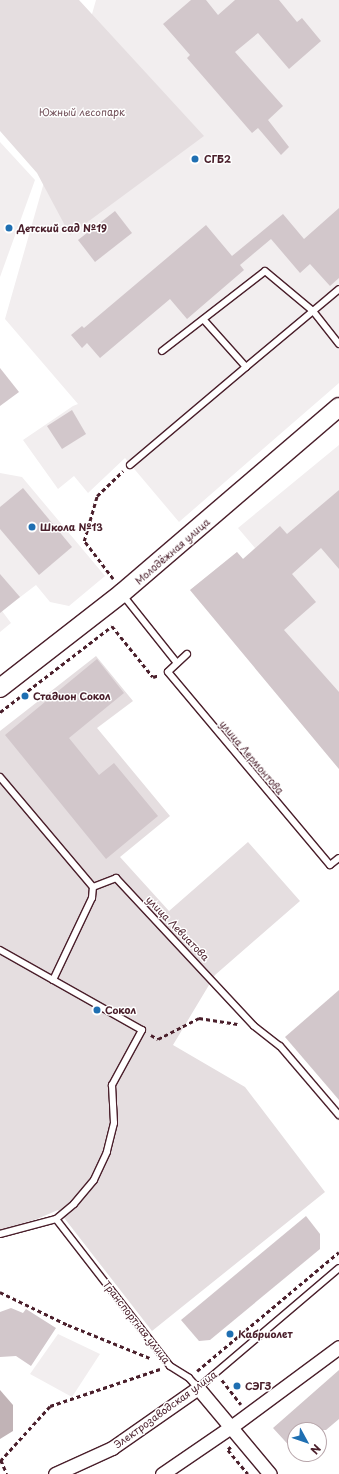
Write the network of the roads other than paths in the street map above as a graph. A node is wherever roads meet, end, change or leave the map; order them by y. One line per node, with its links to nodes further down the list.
1 (339, 289): 2 (lane)
2 (313, 311): 3 (lane); 4 (lane); 6 (lane)
3 (203, 319): 5 (lane); 6 (lane)
4 (339, 344)
5 (162, 351)
6 (246, 367): 8 (lane)
7 (339, 407): 9 (main road, Молодёжная улица)
8 (130, 465)
9 (118, 587): 11 (lane); 12 (main road, Молодёжная улица)
10 (187, 654): 11 (lane)
11 (178, 663): 14 (lane, улица Лермонтова)
12 (0, 688)
13 (0, 777): 15 (lane)
14 (339, 858)
15 (92, 887): 17 (lane); 18 (lane, улица Левиатова)
16 (0, 950): 17 (lane)
17 (53, 980): 19 (lane)
18 (339, 1115)
19 (56, 1219): 20 (lane); 23 (lane, Транспортная улица)
20 (0, 1234)
21 (339, 1268): 23 (lane, Электрозаводская улица)
22 (339, 1347): 24 (street)
23 (198, 1388): 24 (street, Транспортная улица); 25 (street, Электрозаводская улица)
24 (231, 1427): 26 (street); 27 (street, Транспортная улица)
25 (55, 1474)
26 (162, 1474)
27 (270, 1474)

